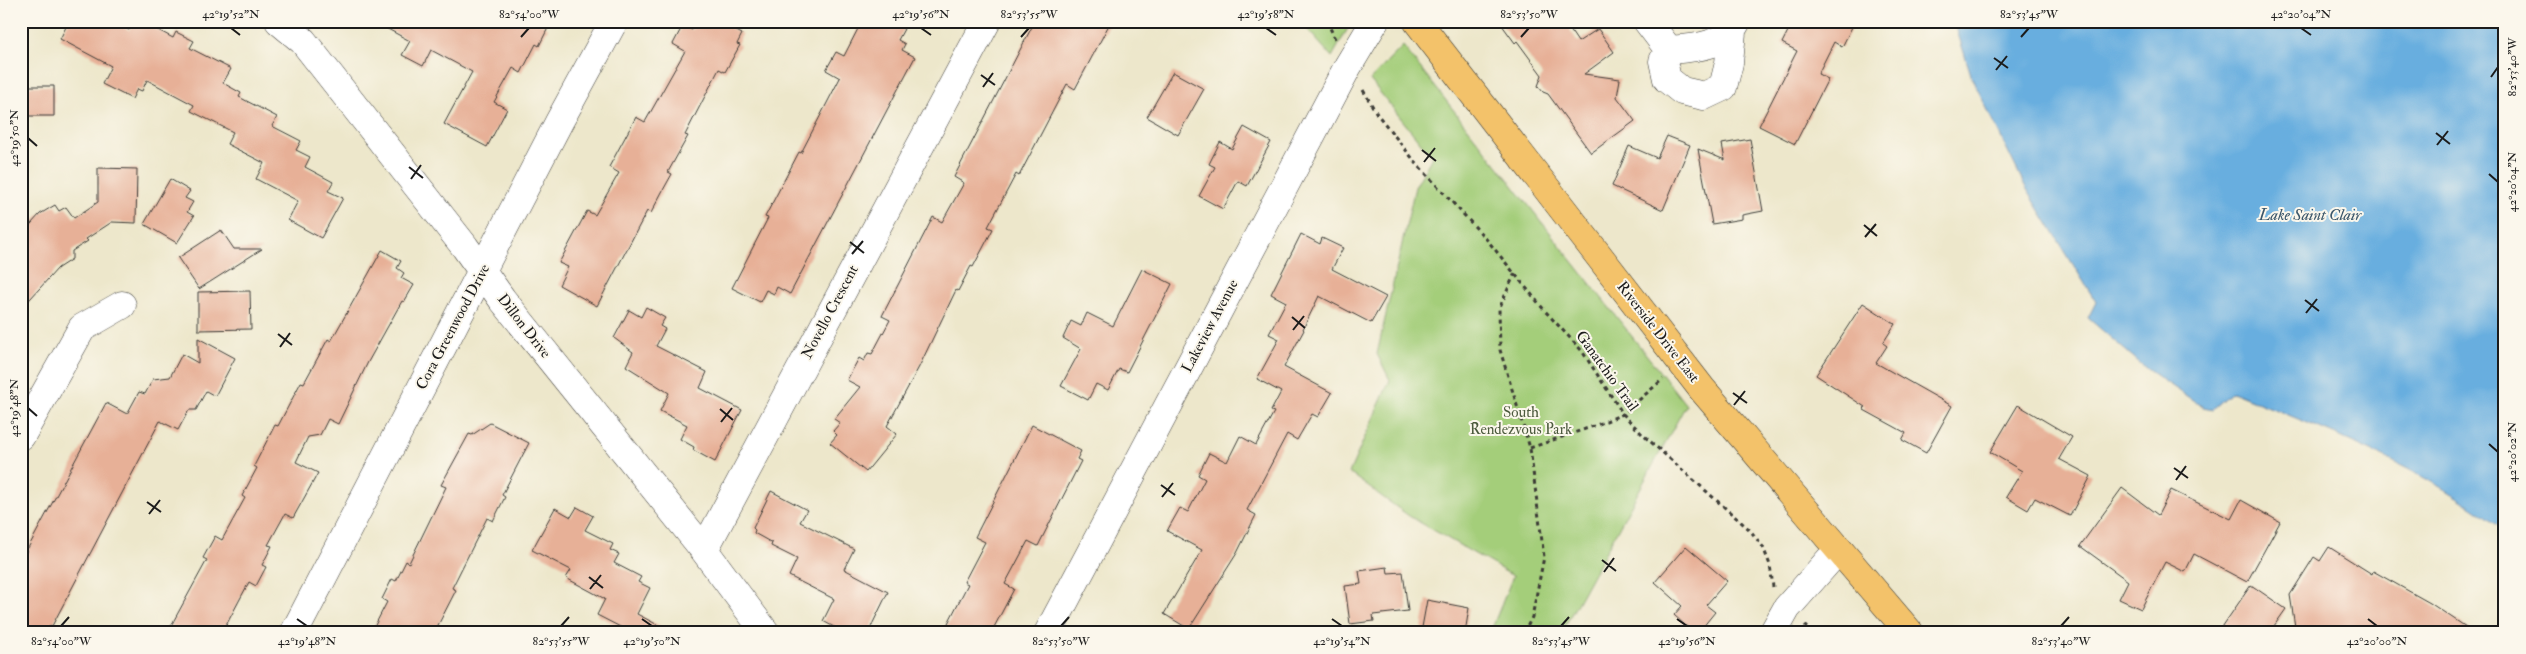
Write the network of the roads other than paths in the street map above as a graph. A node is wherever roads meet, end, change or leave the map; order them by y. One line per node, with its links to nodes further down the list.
1 (279, 21): 9 (street, Dillon Drive)
2 (614, 21): 9 (street, Cora Greenwood Drive)
3 (987, 21): 12 (street, Novello Crescent)
4 (1375, 21): 16 (street, Lakeview Avenue)
5 (1417, 21): 13 (main road, Riverside Drive East)
6 (1647, 21): 8 (street)
7 (1734, 27): 8 (street); 8 (street)
8 (1668, 50)
9 (482, 270): 12 (street, Dillon Drive); 14 (street, Cora Greenwood Drive)
10 (122, 305): 11 (street)
11 (21, 436)
12 (704, 550): 15 (street, Dillon Drive)
13 (1838, 550): 17 (street); 18 (main road, Riverside Drive East)
14 (294, 633)
15 (766, 633)
16 (1048, 633)
17 (1773, 633)
18 (1910, 633)

